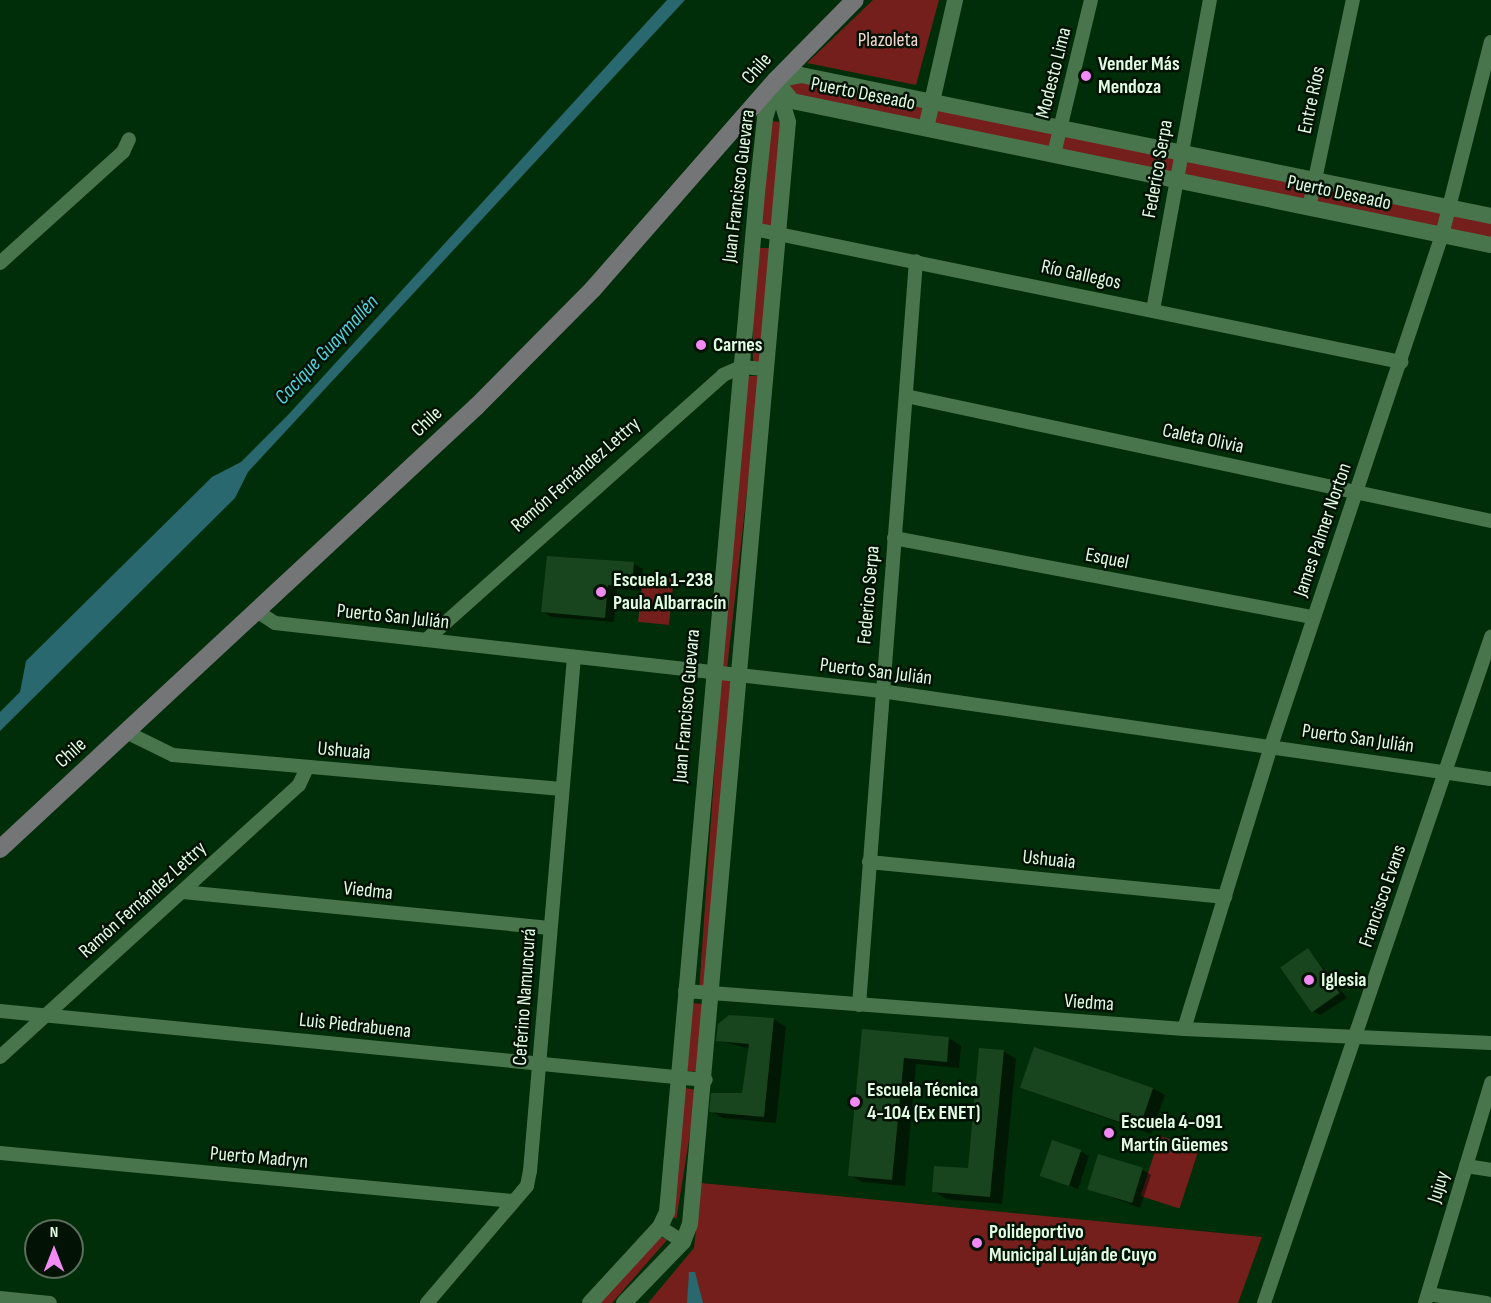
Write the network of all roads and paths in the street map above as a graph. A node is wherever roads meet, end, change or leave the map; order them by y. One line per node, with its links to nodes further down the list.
1 (855, 0): 7 (main road, Chile)
2 (955, 0): 8 (street)
3 (1091, 0): 9 (street, Modesto Lima)
4 (1210, 0): 12 (street, Federico Serpa)
5 (1353, 0): 15 (street, Entre Ríos)
6 (1491, 42): 17 (street, James Palmer Norton)
7 (776, 80): 8 (street, Puerto Deseado); 10 (street, Puerto Deseado); 19 (street, Juan Francisco Guevara); 20 (street, Juan Francisco Guevara); 33 (main road, Chile)
8 (932, 101): 9 (street, Puerto Deseado); 10 (street)
9 (1060, 127): 12 (street, Puerto Deseado); 13 (street, Modesto Lima)
10 (926, 128): 13 (street, Puerto Deseado)
11 (129, 139): 24 (street)
12 (1181, 152): 14 (street, Federico Serpa); 15 (street, Puerto Deseado)
13 (1054, 154): 14 (street, Puerto Deseado)
14 (1176, 180): 16 (street, Puerto Deseado); 25 (street, Federico Serpa)
15 (1316, 181): 16 (street, Entre Ríos); 17 (street, Puerto Deseado)
16 (1310, 208): 21 (street, Puerto Deseado)
17 (1449, 208): 18 (street, Puerto Deseado); 21 (street, James Palmer Norton)
18 (1491, 216)
19 (754, 229): 20 (street, Río Gallegos); 27 (street, Juan Francisco Guevara)
20 (777, 233): 23 (street, Río Gallegos); 28 (street, Juan Francisco Guevara)
21 (1442, 235): 22 (street, Puerto Deseado); 26 (street, James Palmer Norton)
22 (1491, 245)
23 (916, 261): 25 (street, Río Gallegos); 29 (street, Federico Serpa)
24 (0, 263)
25 (1153, 310): 26 (street, Río Gallegos)
26 (1401, 362): 30 (street, James Palmer Norton)
27 (741, 367): 28 (street); 36 (street, Ramón Fernández Lettry); 38 (street, Juan Francisco Guevara)
28 (766, 369): 39 (street, Juan Francisco Guevara)
29 (906, 396): 30 (street, Caleta Olivia); 32 (street, Federico Serpa)
30 (1357, 492): 31 (street, Caleta Olivia); 34 (street, James Palmer Norton)
31 (1491, 521)
32 (894, 538): 34 (street, Esquel); 40 (street, Federico Serpa)
33 (258, 612): 36 (street, Puerto San Julián); 41 (main road, Chile)
34 (1314, 617): 42 (street, James Palmer Norton)
35 (1491, 637): 44 (street, Francisco Evans)
36 (426, 640): 37 (street, Puerto San Julián)
37 (574, 657): 38 (street, Puerto San Julián); 46 (street, Ceferino Namuncurá)
38 (711, 672): 39 (street, Puerto San Julián); 52 (street, Juan Francisco Guevara)
39 (738, 675): 40 (street, Puerto San Julián); 53 (street, Juan Francisco Guevara)
40 (881, 691): 42 (street, Puerto San Julián); 48 (street, Federico Serpa)
41 (128, 733): 43 (street, Ushuaia); 47 (main road, Chile)
42 (1271, 746): 44 (street, Puerto San Julián); 50 (street, James Palmer Norton)
43 (307, 768): 46 (street, Ushuaia); 49 (street, Ramón Fernández Lettry)
44 (1445, 772): 45 (street, Puerto San Julián); 58 (street, Francisco Evans)
45 (1491, 779)
46 (562, 789): 51 (street, Ceferino Namuncurá)
47 (0, 849)
48 (869, 862): 50 (street, Ushuaia); 54 (street, Federico Serpa)
49 (183, 892): 51 (street, Viedma); 56 (street, Ramón Fernández Lettry)
50 (1224, 897): 57 (street, James Palmer Norton)
51 (549, 928): 61 (street, Ceferino Namuncurá)
52 (684, 991): 53 (street, Viedma); 62 (street, Juan Francisco Guevara)
53 (713, 993): 54 (street, Viedma); 63 (street, Juan Francisco Guevara)
54 (859, 1005): 57 (street, Viedma)
55 (0, 1011): 56 (street, Luis Piedrabuena)
56 (46, 1015): 60 (street, Ramón Fernández Lettry); 61 (street, Luis Piedrabuena)
57 (1184, 1029): 58 (street, Viedma)
58 (1355, 1039): 59 (street, Viedma); 77 (street, Francisco Evans)
59 (1491, 1043)
60 (0, 1058)
61 (540, 1065): 62 (street, Luis Piedrabuena); 68 (street, Ceferino Namuncurá)
62 (679, 1079): 63 (street, Luis Piedrabuena); 69 (street, Juan Francisco Guevara)
63 (706, 1080): 70 (street, Juan Francisco Guevara)
64 (1491, 1083): 66 (street, Jujuy)
65 (0, 1153): 68 (street, Puerto Madryn)
66 (1466, 1166): 67 (street); 72 (street, Jujuy)
67 (1491, 1170)
68 (514, 1201): 74 (street, Ceferino Namuncurá)
69 (660, 1227): 70 (street); 75 (street, Juan Francisco Guevara)
70 (683, 1242): 76 (street)
71 (0, 1298): 73 (street)
72 (1426, 1299): 78 (street)
73 (51, 1303)
74 (427, 1303)
75 (590, 1303)
76 (624, 1303)
77 (1264, 1303)
78 (1486, 1303)

